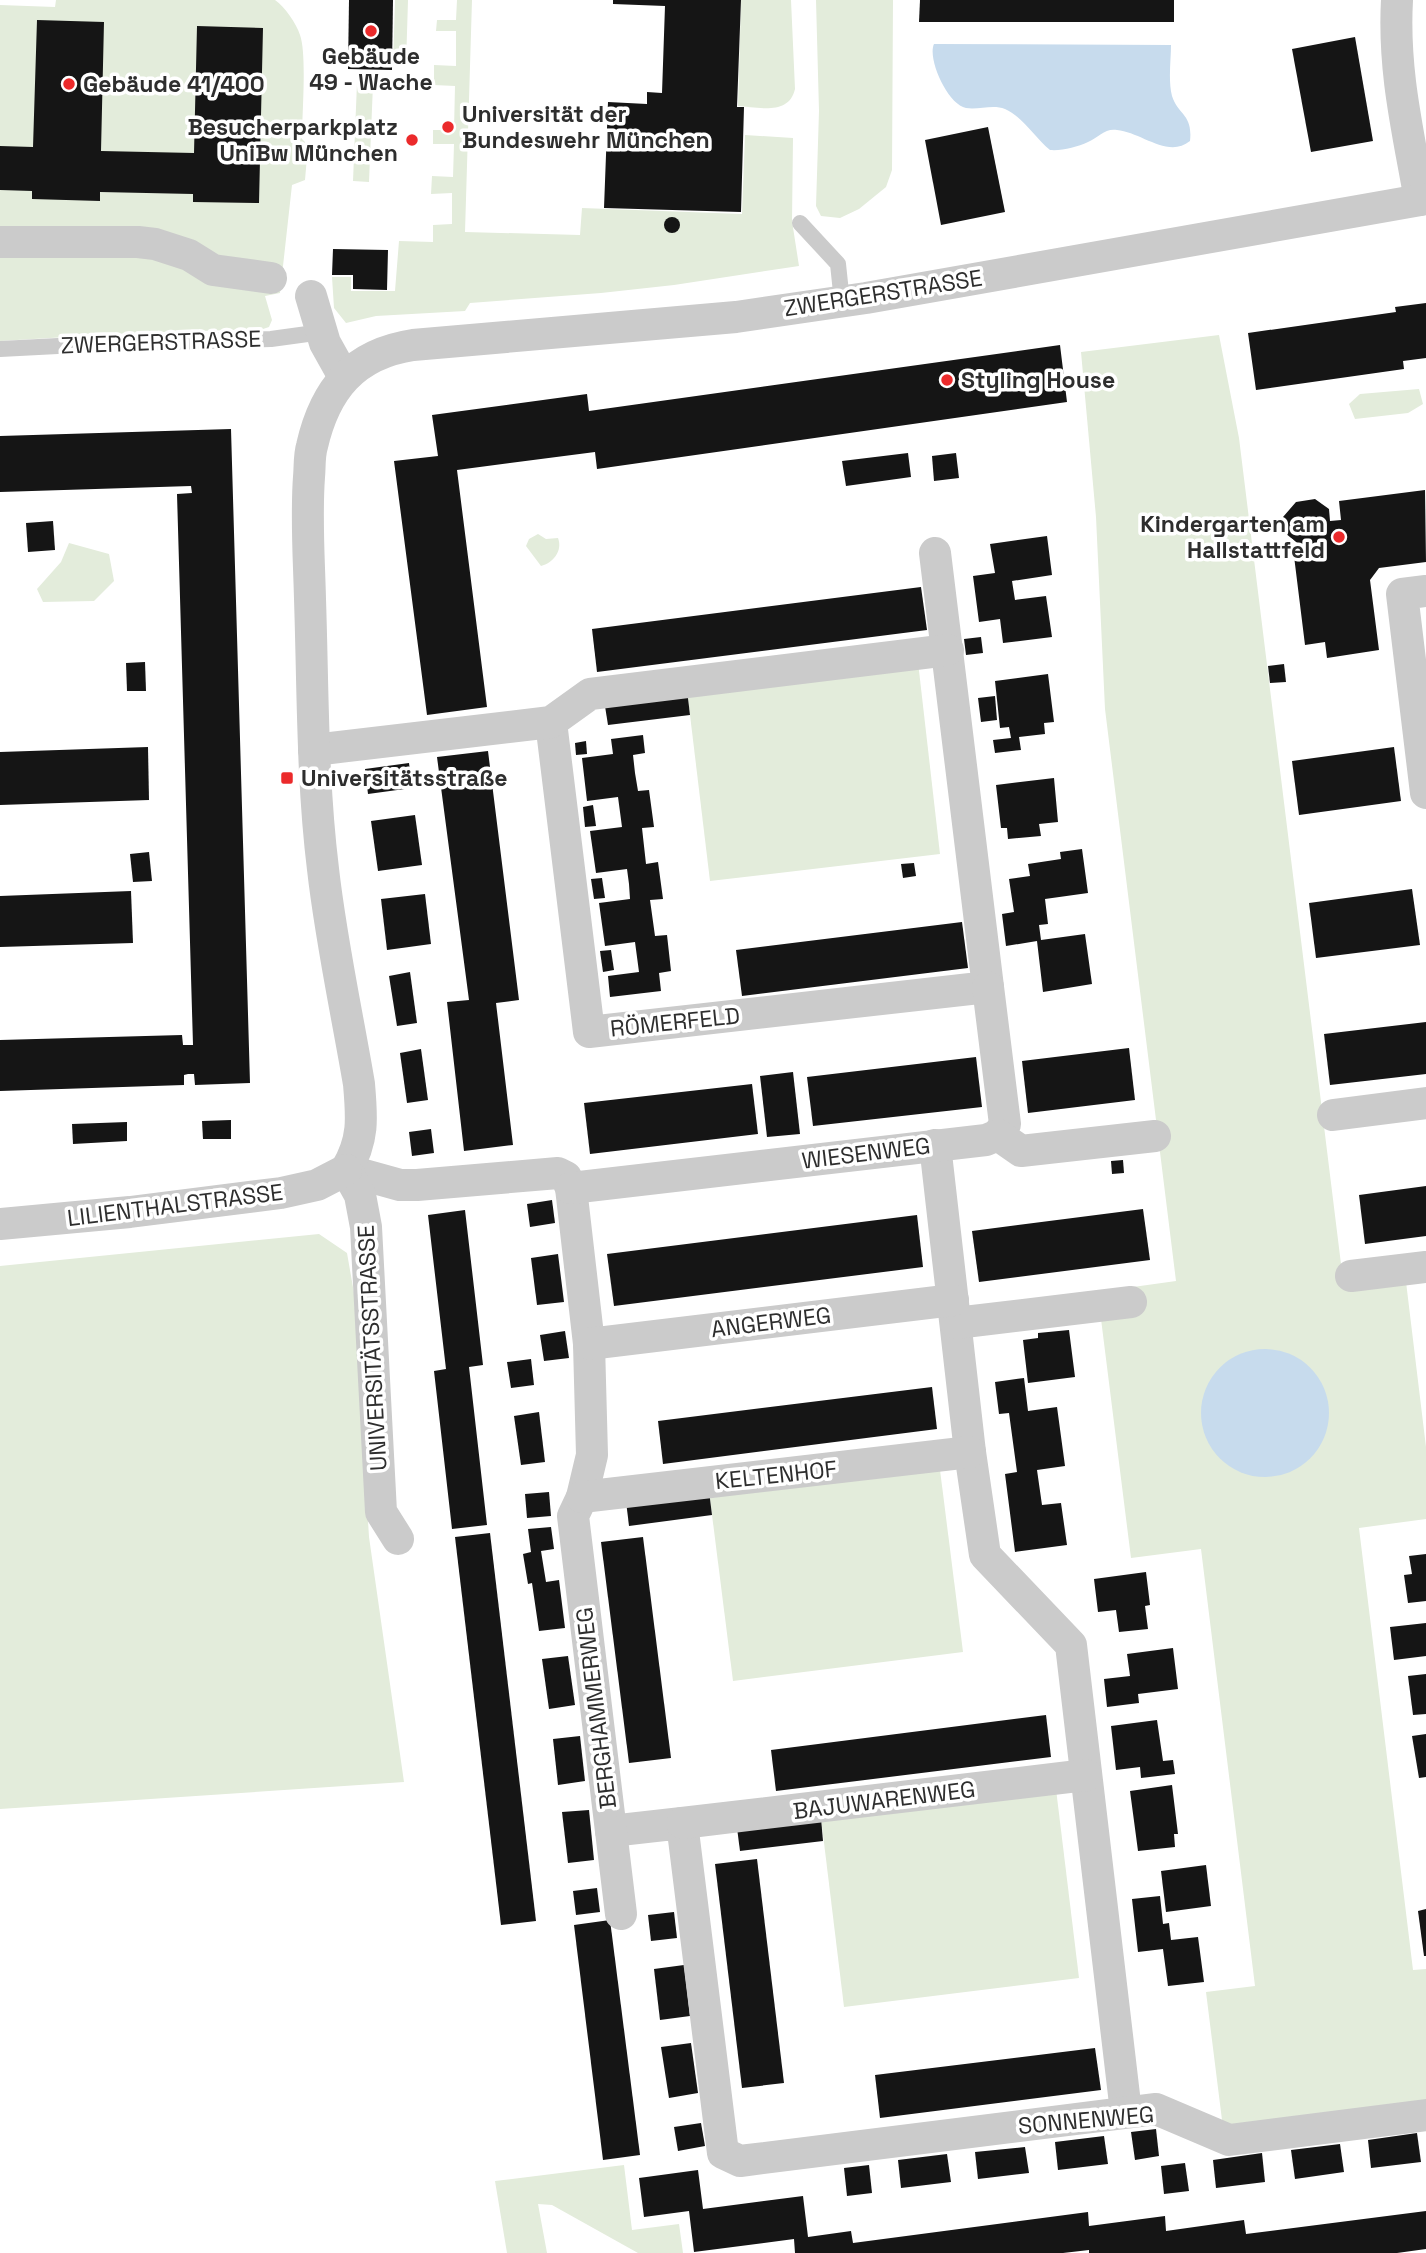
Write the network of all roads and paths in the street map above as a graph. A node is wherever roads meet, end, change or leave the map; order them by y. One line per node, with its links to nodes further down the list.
1 (1397, 0): 2 (street)
2 (1423, 199): 7 (street, ZWERGERSTRASSE)
3 (800, 223): 7 (lane)
4 (0, 243): 5 (street)
5 (271, 278)
6 (311, 296): 8 (street)
7 (842, 302): 10 (street, ZWERGERSTRASSE)
8 (322, 332): 9 (lane, ZWERGERSTRASSE); 10 (street)
9 (0, 349)
10 (344, 377): 15 (street)
11 (934, 553): 13 (street)
12 (1426, 591): 16 (street)
13 (948, 650): 14 (street); 17 (street)
14 (551, 722): 15 (street); 17 (street, RÖMERFELD)
15 (314, 750): 23 (street)
16 (1426, 793)
17 (988, 986): 20 (street)
18 (1426, 1103): 19 (street)
19 (1333, 1115)
20 (998, 1135): 21 (street); 22 (street, WIESENWEG)
21 (1155, 1136)
22 (935, 1145): 24 (street, WIESENWEG); 29 (street)
23 (346, 1170): 24 (street, WIESENWEG); 25 (street, LILIENTHALSTRASSE); 33 (street, UNIVERSITÄTSSTRASSE)
24 (564, 1180): 30 (street, BERGHAMMERWEG)
25 (0, 1224)
26 (1426, 1267): 27 (street)
27 (1351, 1276)
28 (1131, 1301): 29 (street, ANGERWEG)
29 (955, 1311): 30 (street, ANGERWEG); 31 (street)
30 (589, 1344): 32 (street, BERGHAMMERWEG)
31 (970, 1452): 32 (street, KELTENHOF); 34 (street)
32 (582, 1497): 36 (street, BERGHAMMERWEG)
33 (398, 1539)
34 (1086, 1775): 35 (street, BAJUWARENWEG); 38 (street)
35 (682, 1823): 36 (street, BERGHAMMERWEG); 38 (street, SONNENWEG)
36 (611, 1831): 37 (street)
37 (621, 1914)
38 (1126, 2112): 39 (street, SONNENWEG)
39 (1426, 2115)

